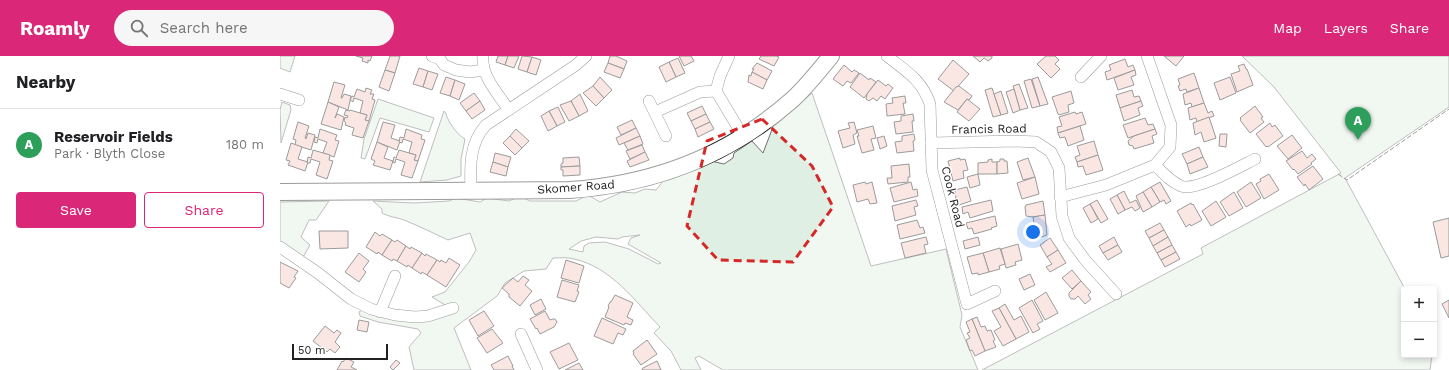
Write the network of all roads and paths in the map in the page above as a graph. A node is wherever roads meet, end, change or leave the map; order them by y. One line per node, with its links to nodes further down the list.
1 (432, 56): 9 (street)
2 (483, 56): 9 (street)
3 (586, 56): 15 (street)
4 (730, 56): 11 (street)
5 (831, 56): 18 (street, Skomer Road)
6 (887, 56): 19 (street, Cook Road)
7 (1101, 56): 10 (street)
8 (1147, 56): 21 (street)
9 (484, 70): 15 (street)
10 (1081, 77)
11 (716, 91): 16 (street); 18 (street)
12 (280, 94): 13 (street)
13 (299, 100)
14 (649, 100): 16 (street)
15 (509, 110): 22 (street)
16 (655, 112): 17 (street)
17 (666, 136)
18 (743, 136): 22 (street, Skomer Road)
19 (931, 143): 24 (street, Francis Road); 27 (street, Cook Road)
20 (1255, 159): 21 (street)
21 (1155, 165): 24 (street)
22 (471, 191): 23 (street, Skomer Road)
23 (280, 192)
24 (1060, 197): 28 (street, Francis Road)
25 (280, 248): 30 (street)
26 (395, 276): 30 (street)
27 (995, 291)
28 (1116, 294)
29 (453, 308): 30 (street)
30 (380, 312)
31 (521, 334): 32 (street)
32 (537, 370)

